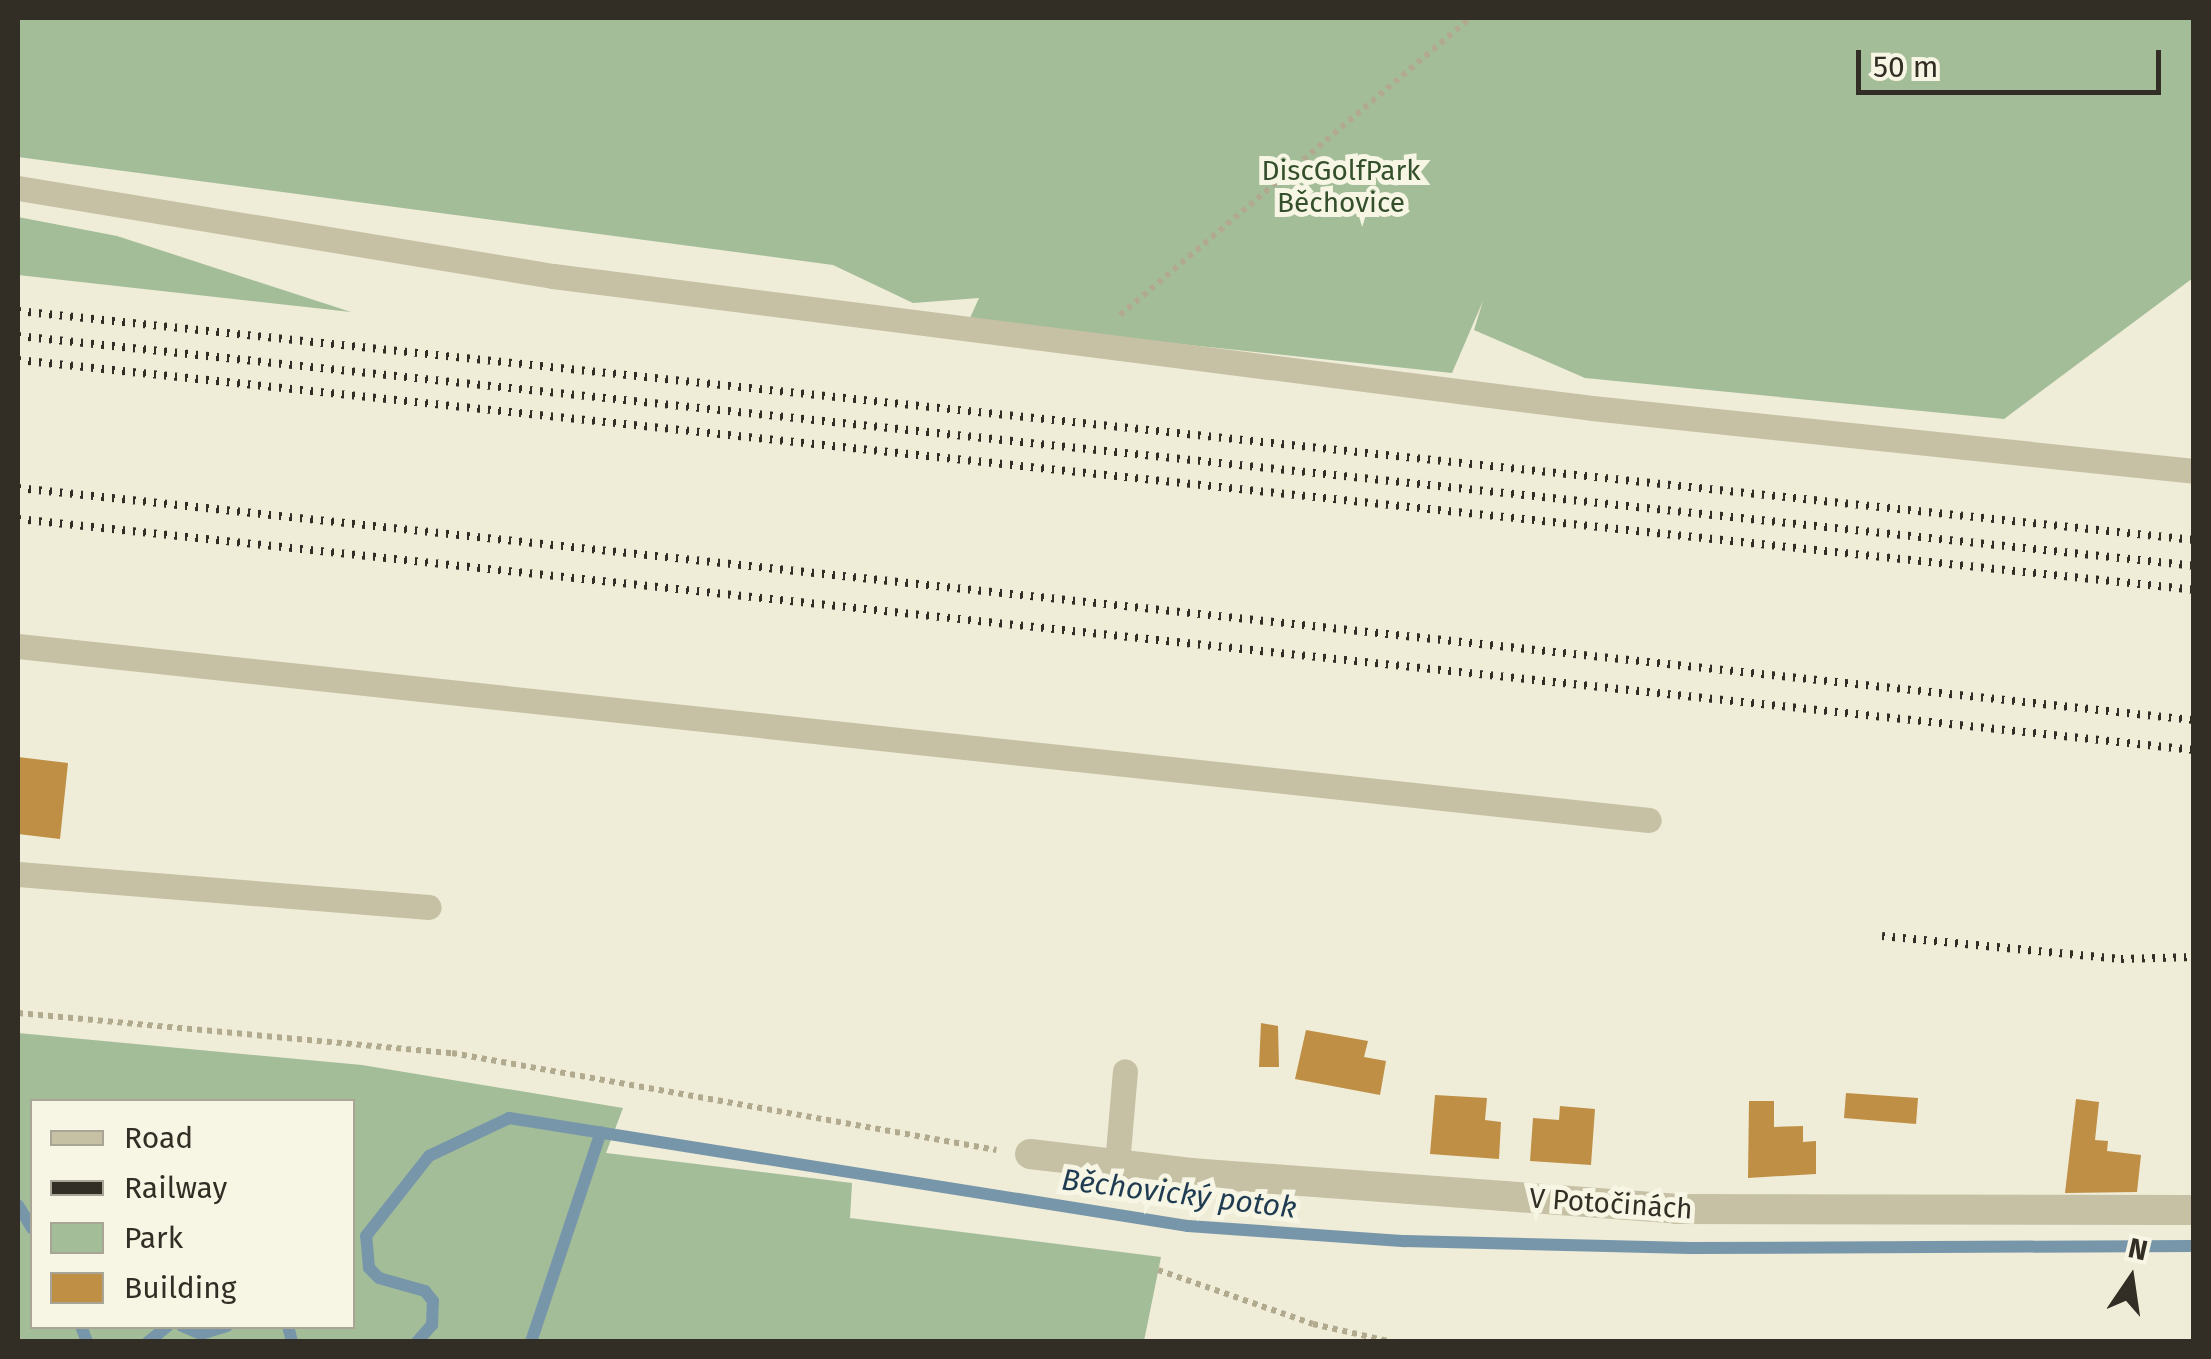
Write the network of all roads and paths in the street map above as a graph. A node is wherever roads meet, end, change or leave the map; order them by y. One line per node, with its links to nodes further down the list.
1 (1470, 18): 3 (path)
2 (18, 188): 3 (lane)
3 (1091, 344): 4 (lane)
4 (2194, 471)
5 (18, 646): 6 (lane)
6 (1649, 820)
7 (18, 874): 8 (lane)
8 (429, 907)
9 (18, 1013): 11 (path)
10 (1125, 1071): 12 (lane)
11 (1030, 1154): 12 (street, V Potočinách)
12 (1117, 1164): 13 (street, V Potočinách)
13 (2194, 1210)
14 (1158, 1270): 15 (path)
15 (1392, 1342)

